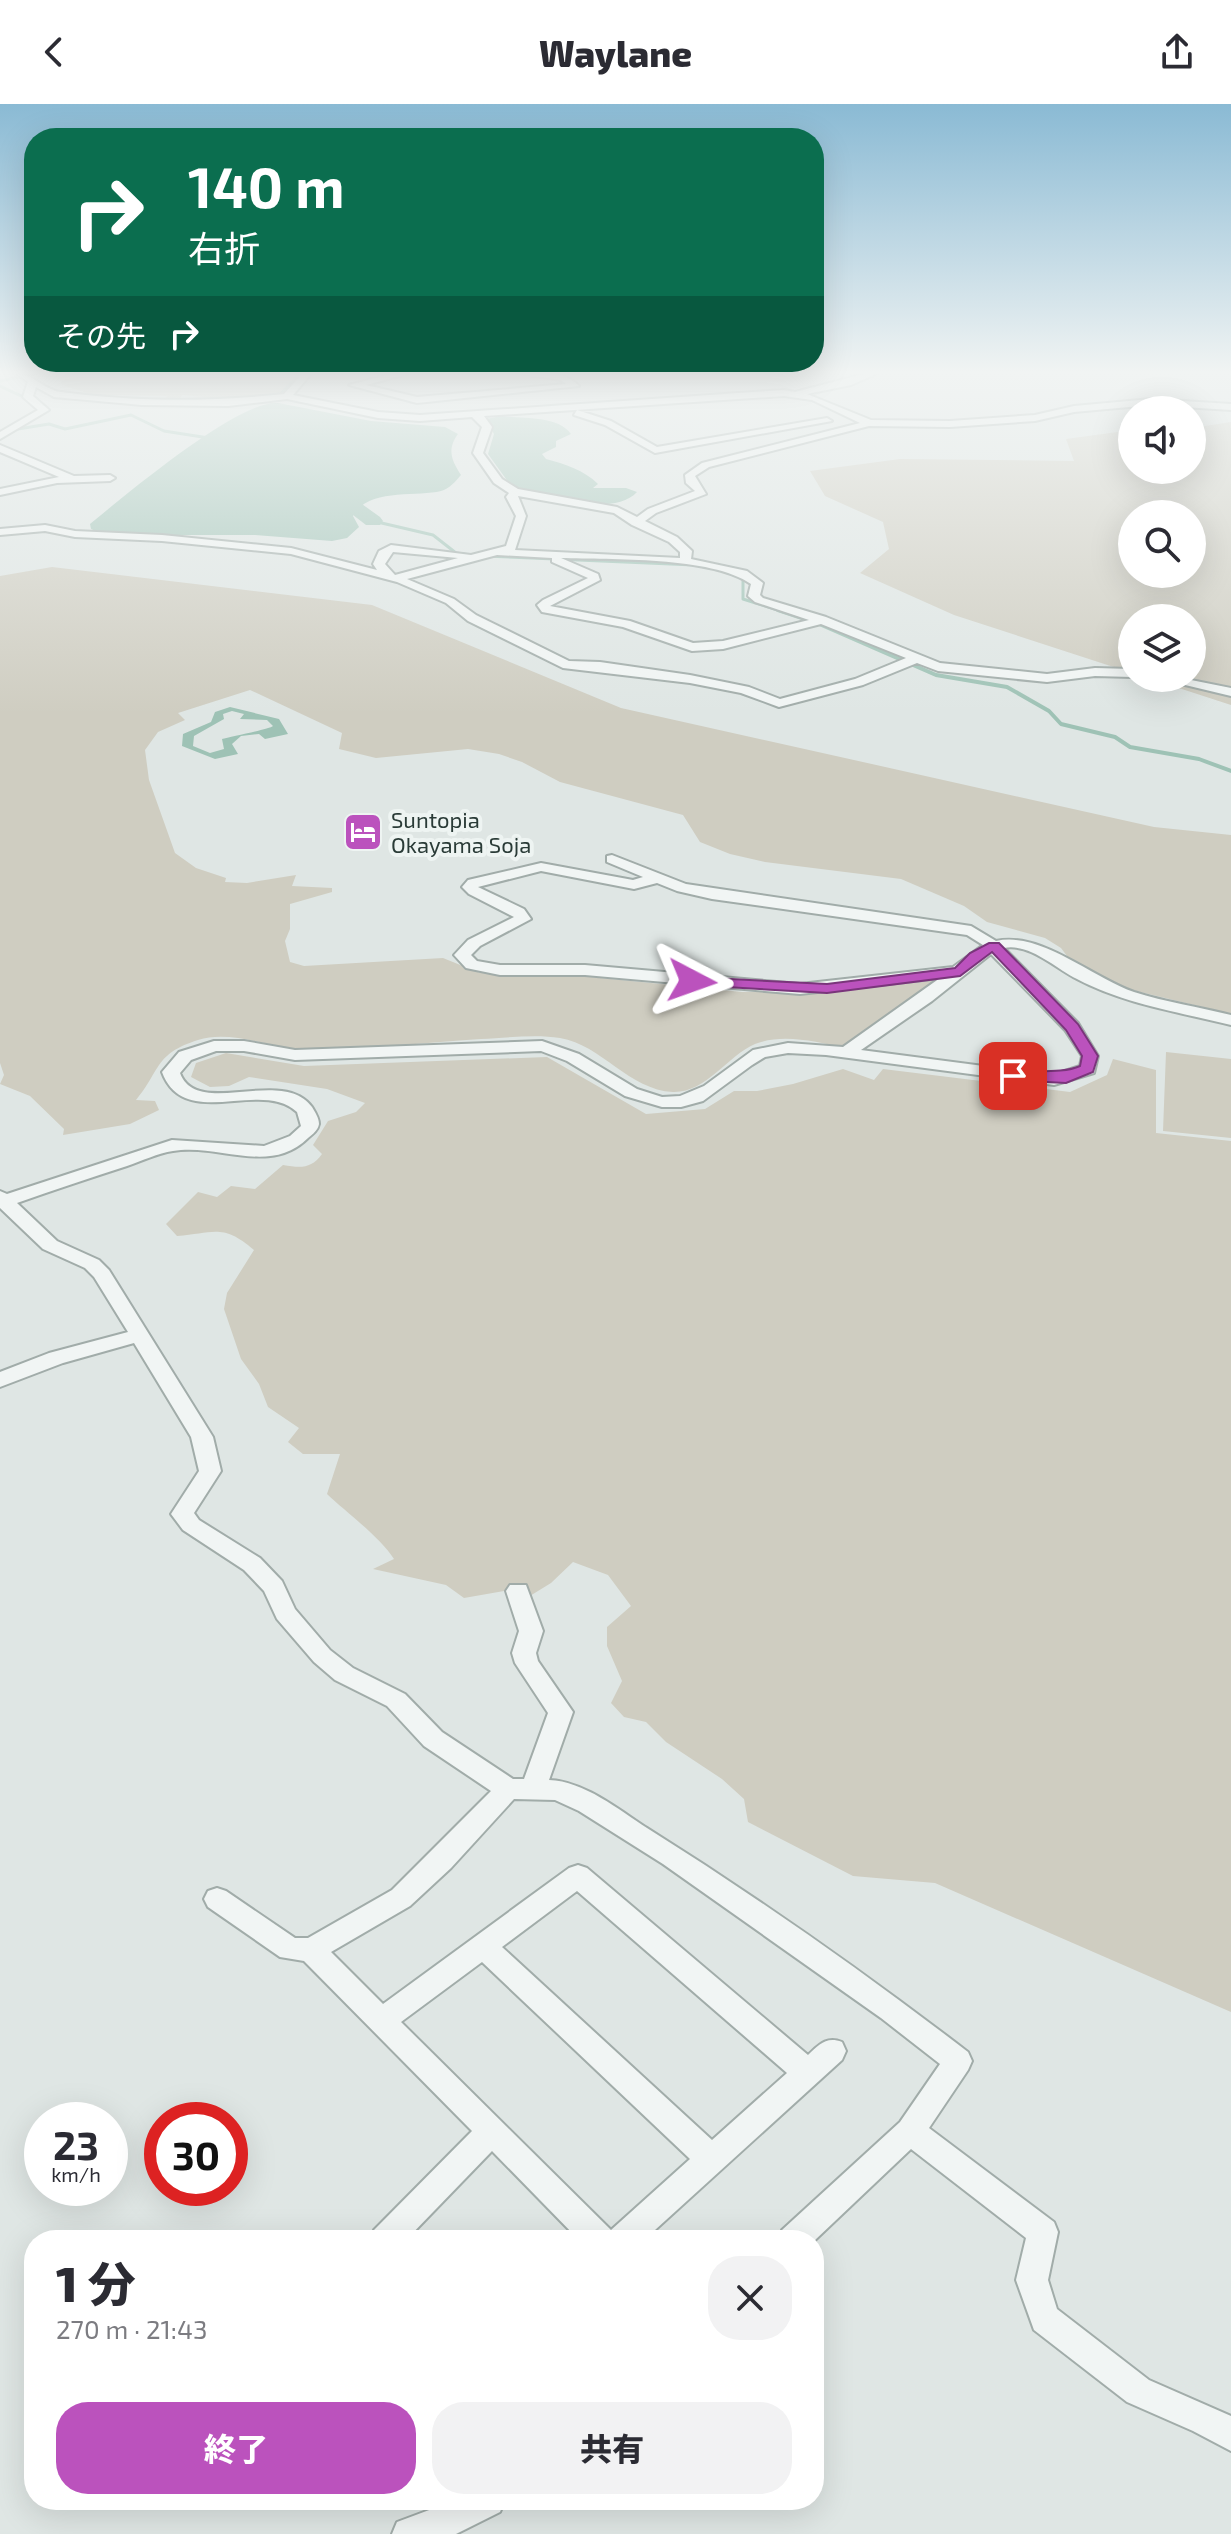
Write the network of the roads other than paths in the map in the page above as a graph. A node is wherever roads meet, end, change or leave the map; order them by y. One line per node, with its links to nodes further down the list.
1 (25, 487): 4 (street)
2 (508, 487): 5 (street)
3 (696, 487): 6 (street)
4 (0, 492)
5 (515, 492): 6 (street); 8 (street)
6 (636, 523): 11 (street)
7 (0, 532): 12 (street)
8 (501, 553): 9 (street); 10 (street)
9 (478, 557): 12 (street); 12 (street)
10 (553, 558): 11 (street); 13 (street)
11 (685, 561): 13 (street)
12 (390, 576): 14 (street)
13 (822, 620): 14 (street)
14 (915, 659): 15 (street)
15 (1118, 673)
16 (1206, 687): 17 (street)
17 (1231, 692)
18 (612, 859): 19 (street)
19 (657, 878): 20 (street); 21 (street)
20 (994, 946): 21 (street); 22 (street); 23 (street)
21 (960, 971): 23 (street)
22 (1231, 1020)
23 (845, 1053): 24 (street)
24 (1, 1200): 25 (street)
25 (141, 1335): 26 (street); 28 (street)
26 (0, 1380)
27 (518, 1591): 28 (street)
28 (521, 1788): 31 (street); 35 (street)
29 (217, 1899): 31 (street)
30 (484, 1947): 32 (street); 34 (street); 37 (street)
31 (311, 1950): 32 (street)
32 (381, 2021): 36 (street)
33 (832, 2051): 34 (street)
34 (808, 2073): 37 (street)
35 (910, 2131): 41 (street); 42 (street)
36 (491, 2132): 38 (street); 39 (street)
37 (711, 2159): 40 (street)
38 (395, 2230)
39 (590, 2230)
40 (633, 2230)
41 (804, 2230)
42 (1231, 2435)
43 (471, 2510): 44 (street)
44 (409, 2534)

